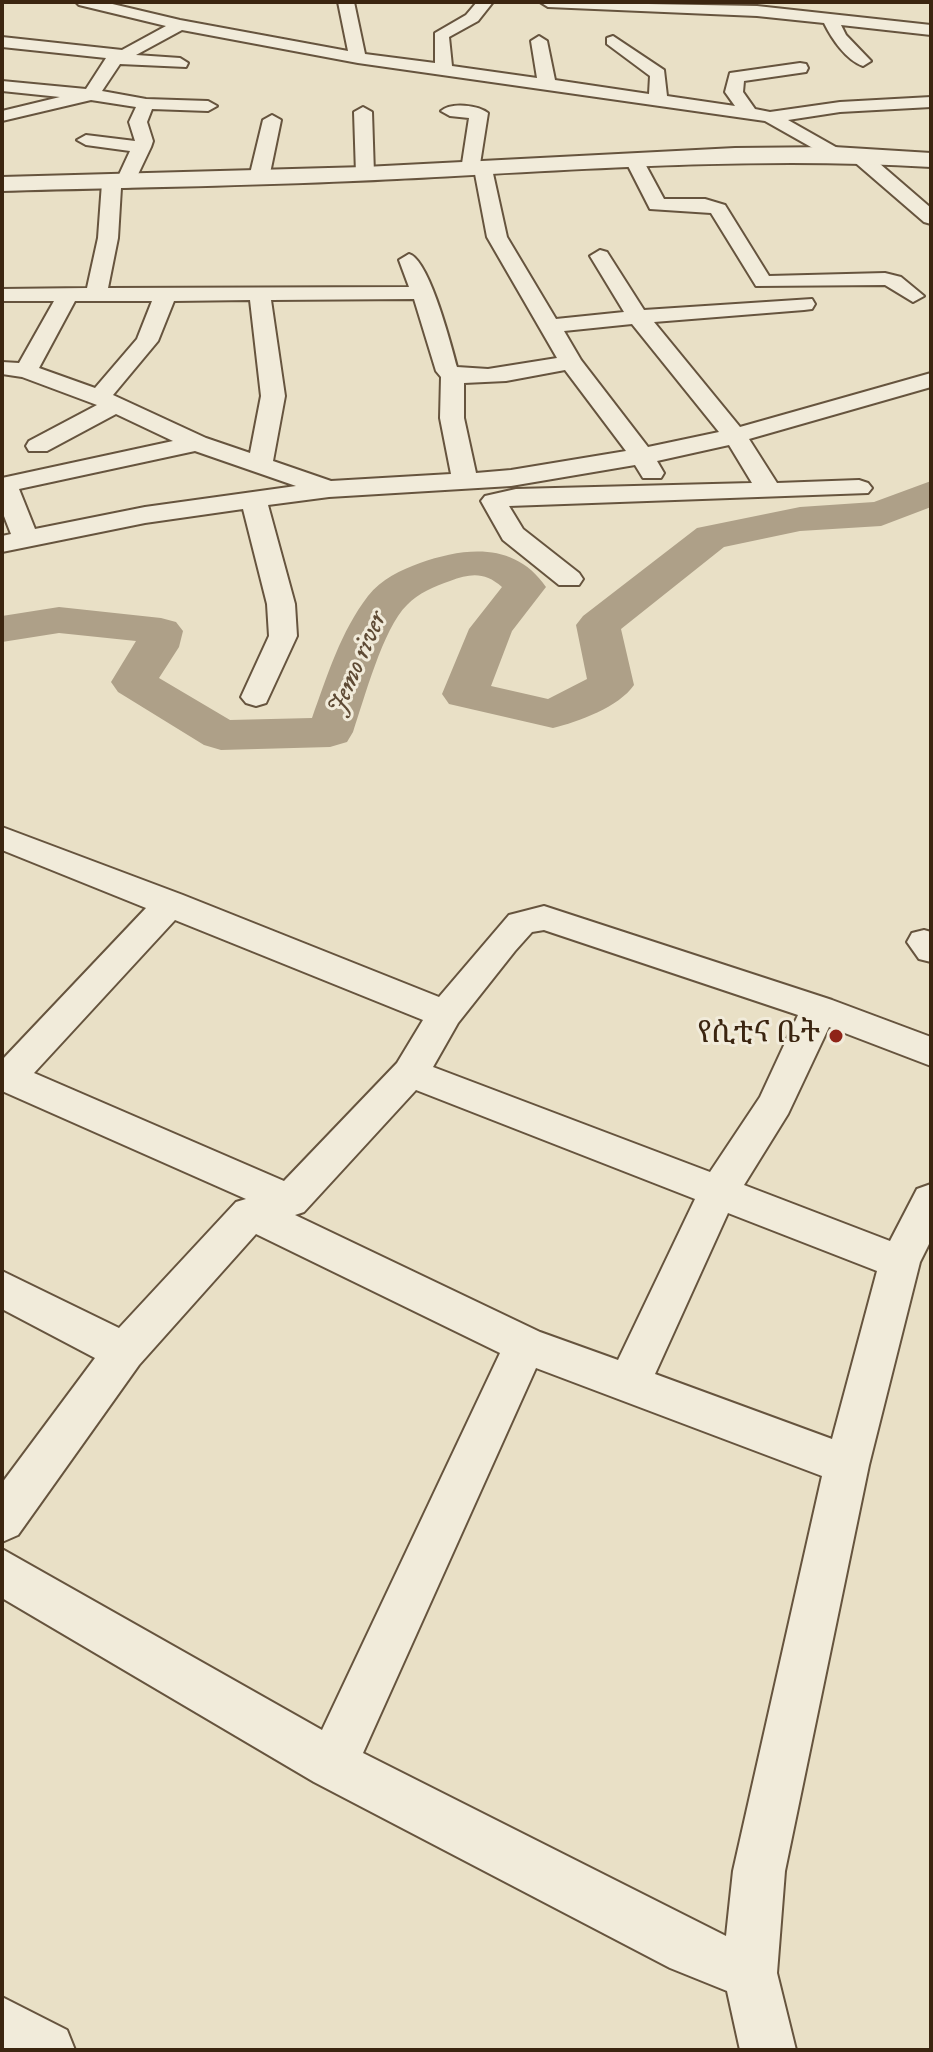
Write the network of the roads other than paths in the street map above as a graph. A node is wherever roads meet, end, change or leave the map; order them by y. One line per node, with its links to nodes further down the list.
1 (84, 2): 8 (street)
2 (346, 2): 14 (street)
3 (485, 2): 19 (street)
4 (548, 2): 6 (street)
5 (633, 3): 6 (street); 7 (street)
6 (574, 11)
7 (830, 18): 9 (street); 15 (street)
8 (180, 25): 13 (street); 14 (street)
9 (931, 30)
10 (539, 41): 20 (street)
11 (613, 41): 26 (street)
12 (2, 42): 13 (street)
13 (121, 57): 16 (street); 24 (street)
14 (366, 59): 17 (street); 19 (street)
15 (863, 61)
16 (180, 63)
17 (304, 68)
18 (800, 68): 32 (street)
19 (438, 69): 20 (street); 23 (street)
20 (547, 84): 26 (street)
21 (151, 85): 25 (street)
22 (2, 86): 24 (street)
23 (422, 89)
24 (91, 95): 25 (street); 33 (street)
25 (111, 97): 28 (street)
26 (658, 101): 32 (street)
27 (931, 102): 34 (street)
28 (146, 104): 29 (street); 37 (street)
29 (208, 106)
30 (450, 111): 42 (street)
31 (363, 112): 43 (street)
32 (749, 113): 34 (street)
33 (2, 116)
34 (770, 117): 38 (street)
35 (272, 120): 44 (street)
36 (86, 140): 37 (street)
37 (142, 147): 45 (street)
38 (834, 154): 39 (street); 40 (street)
39 (858, 155): 41 (street); 47 (street)
40 (634, 160): 42 (street); 58 (street)
41 (931, 160)
42 (476, 170): 43 (street); 60 (street)
43 (365, 174): 44 (street)
44 (259, 178): 45 (street)
45 (119, 183): 46 (street); 54 (street)
46 (2, 184)
47 (931, 218)
48 (600, 256): 59 (street)
49 (409, 260): 51 (street)
50 (335, 265): 57 (street)
51 (422, 293): 57 (street); 63 (street)
52 (2, 295): 53 (street)
53 (68, 295): 54 (street); 62 (street)
54 (96, 295): 55 (street)
55 (165, 295): 56 (street); 65 (street)
56 (260, 295): 57 (street); 70 (street)
57 (340, 295)
58 (922, 295): 59 (street)
59 (638, 317): 60 (street); 66 (street)
60 (548, 326): 61 (street)
61 (571, 362): 63 (street); 69 (street)
62 (14, 369): 65 (street)
63 (452, 375): 71 (street)
64 (931, 380): 66 (street)
65 (107, 401): 67 (street); 68 (street)
66 (735, 436): 69 (street); 74 (street)
67 (197, 443): 70 (street); 77 (street)
68 (38, 446)
69 (642, 456): 71 (street); 75 (street)
70 (260, 467): 73 (street)
71 (465, 481): 73 (street)
72 (859, 488): 74 (street)
73 (329, 489): 76 (street)
74 (769, 490): 75 (street)
75 (665, 494): 78 (street)
76 (254, 500): 77 (street); 79 (street)
77 (14, 541)
78 (569, 579)
79 (256, 697)
80 (2, 838): 81 (street)
81 (171, 903): 83 (street); 86 (street)
82 (819, 1009): 83 (street); 84 (street); 87 (street)
83 (445, 1014): 85 (street)
84 (931, 1052)
85 (410, 1073): 87 (street); 89 (street)
86 (5, 1076): 89 (street)
87 (718, 1192): 91 (street); 95 (street)
88 (931, 1200): 91 (street)
89 (290, 1201): 90 (street)
90 (250, 1214): 93 (street); 94 (street)
91 (900, 1262): 96 (street)
92 (2, 1289): 94 (street)
93 (525, 1345): 95 (street); 99 (street)
94 (124, 1352): 97 (street)
95 (629, 1383): 96 (street)
96 (847, 1465): 100 (street)
97 (2, 1520)
98 (2, 1572): 99 (street)
99 (332, 1764): 100 (street)
100 (750, 1973): 101 (street)
101 (768, 2050)

